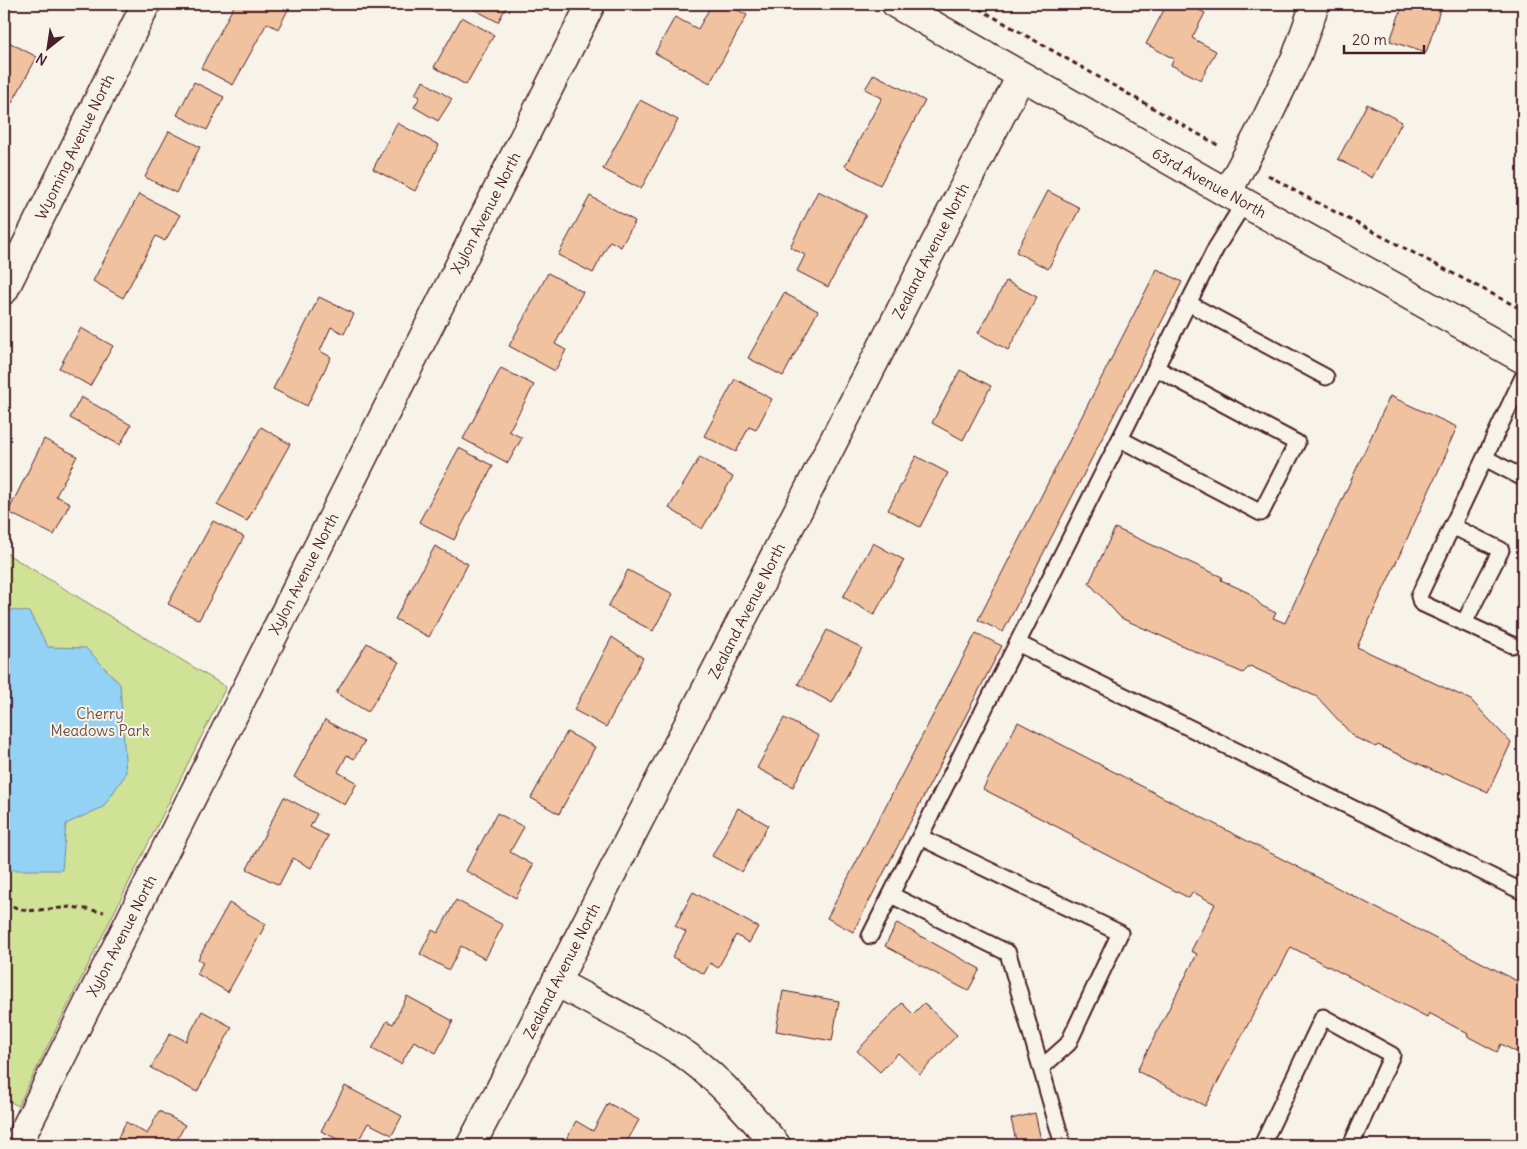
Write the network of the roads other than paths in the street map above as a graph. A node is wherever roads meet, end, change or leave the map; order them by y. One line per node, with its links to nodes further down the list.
1 (146, 4): 7 (street, Wyoming Avenue North)
2 (591, 4): 26 (street, Xylon Avenue North)
3 (896, 4): 5 (street, 63rd Avenue North)
4 (1315, 4): 6 (street)
5 (1021, 76): 6 (street, 63rd Avenue North); 24 (street, Zealand Avenue North)
6 (1235, 198): 8 (lane); 9 (street, 63rd Avenue North)
7 (4, 290)
8 (1188, 303): 10 (lane); 11 (lane)
9 (1523, 359)
10 (1156, 368): 13 (lane); 13 (lane)
11 (1326, 377)
12 (1523, 377): 14 (lane)
13 (1120, 438): 18 (lane)
14 (1485, 458): 15 (lane); 16 (lane)
15 (1523, 478)
16 (1452, 526): 17 (lane); 17 (lane)
17 (1464, 623): 19 (lane)
18 (1017, 643): 20 (lane); 21 (lane)
19 (1512, 645)
20 (920, 837): 22 (lane); 25 (lane)
21 (1523, 892)
22 (891, 895): 23 (lane); 25 (lane)
23 (870, 936)
24 (556, 982): 27 (street, Zealand Avenue North); 28 (street)
25 (1041, 1068): 29 (lane)
26 (15, 1133)
27 (471, 1145)
28 (776, 1145)
29 (1063, 1145)
30 (1262, 1145): 31 (lane)
31 (1351, 1145)

